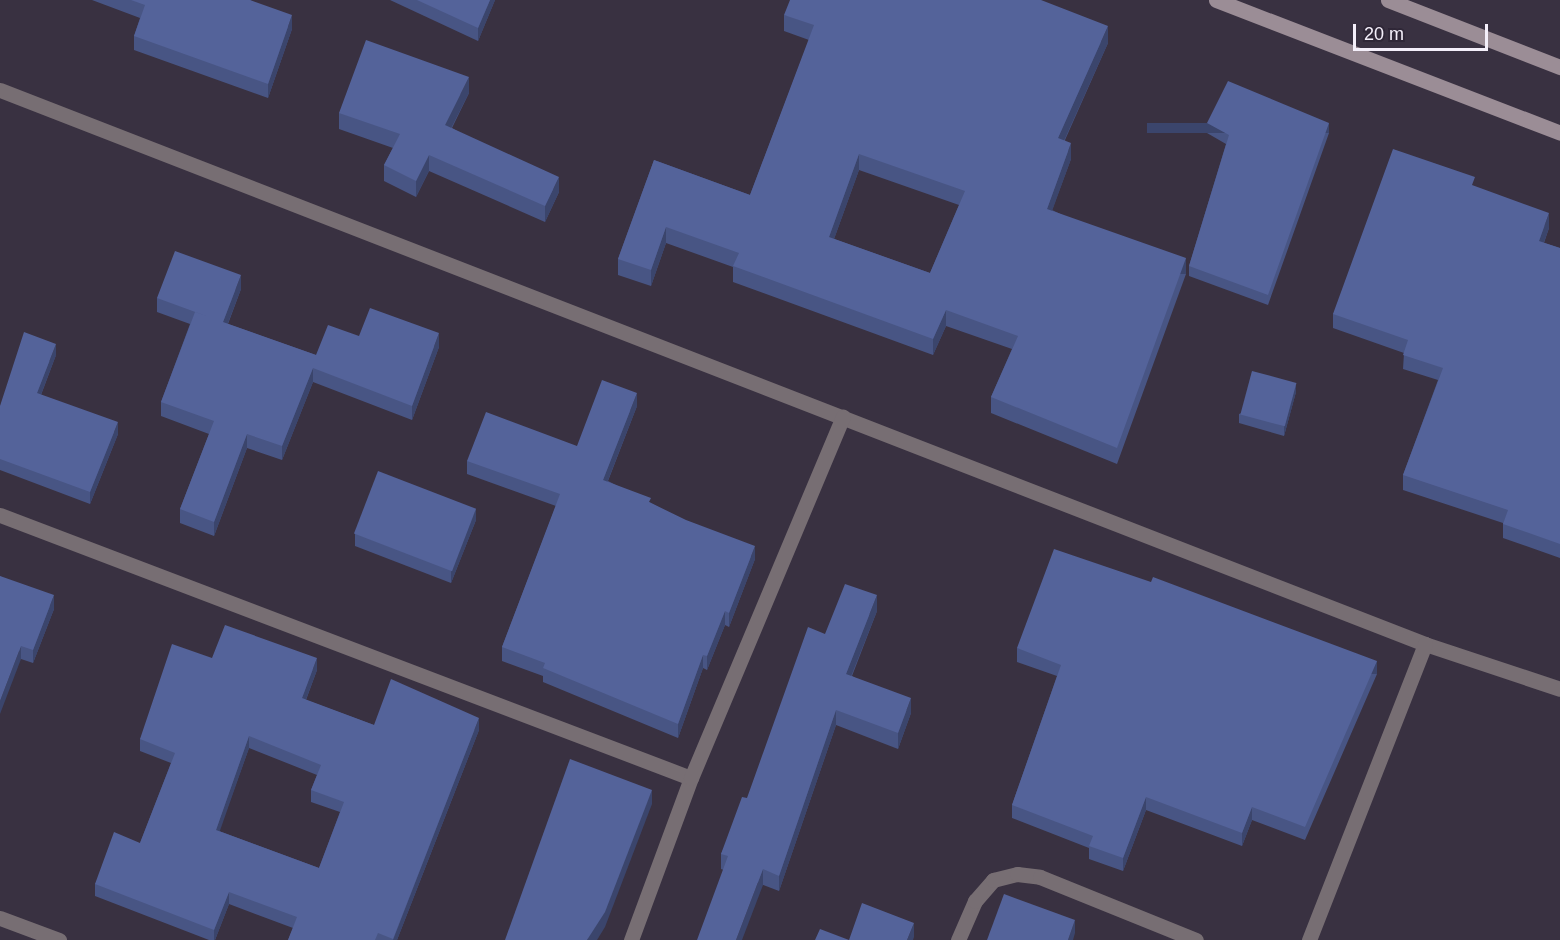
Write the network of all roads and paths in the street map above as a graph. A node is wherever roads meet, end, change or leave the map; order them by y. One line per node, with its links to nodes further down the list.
1 (1216, 0): 5 (main road)
2 (1388, 0): 3 (main road)
3 (1560, 67)
4 (0, 90): 6 (street)
5 (1560, 133)
6 (843, 417): 8 (street); 10 (street)
7 (0, 515): 10 (street)
8 (1425, 644): 9 (street); 16 (street)
9 (1560, 689)
10 (691, 778): 13 (street)
11 (0, 918): 12 (street)
12 (59, 940)
13 (631, 940)
14 (958, 940): 15 (street)
15 (1196, 940)
16 (1309, 940)

